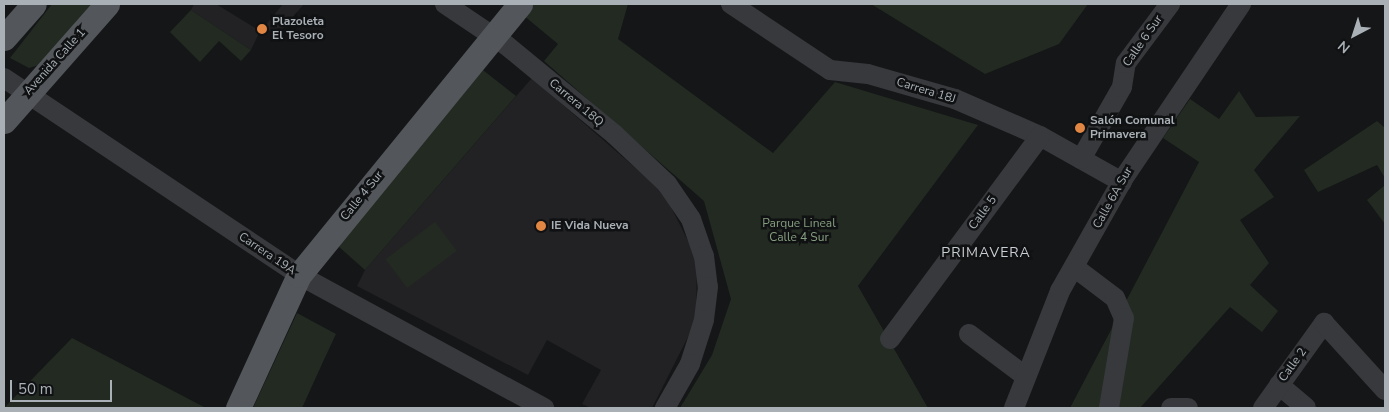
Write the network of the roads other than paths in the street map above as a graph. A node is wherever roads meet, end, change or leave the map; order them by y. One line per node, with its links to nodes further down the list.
1 (34, 4): 9 (main road)
2 (108, 4): 11 (main road, Avenida Calle 1)
3 (444, 4): 8 (street, Carrera 18Q)
4 (520, 4): 8 (main road, Calle 4 Sur)
5 (731, 4): 13 (street, Carrera 18J)
6 (1170, 4): 14 (street, Calle 6 Sur)
7 (1241, 4): 15 (street, Calle 6A Sur)
8 (492, 37): 17 (main road, Calle 4 Sur); 25 (street, Carrera 18Q)
9 (4, 38)
10 (4, 78): 11 (street, Carrera 19A)
11 (28, 92): 12 (main road, Avenida Calle 1); 17 (street, Carrera 19A)
12 (4, 121)
13 (1040, 136): 14 (street, Carrera 18J); 19 (street, Calle 5)
14 (1080, 159): 15 (street, Carrera 18J)
15 (1122, 182): 16 (street, Calle 6A Sur)
16 (1074, 267): 20 (street, Calle 6A Sur); 27 (street)
17 (299, 275): 23 (main road, Calle 4 Sur); 24 (street, Carrera 19A)
18 (969, 334): 20 (street)
19 (890, 339)
20 (1025, 376): 26 (street, Calle 6A Sur)
21 (1279, 385): 22 (street, Calle 2); 30 (street, Calle 2); 31 (street)
22 (1385, 390)
23 (238, 408)
24 (544, 408)
25 (665, 408)
26 (1014, 408)
27 (1109, 408)
28 (1171, 408): 29 (street)
29 (1188, 408)
30 (1263, 408)
31 (1306, 408)

